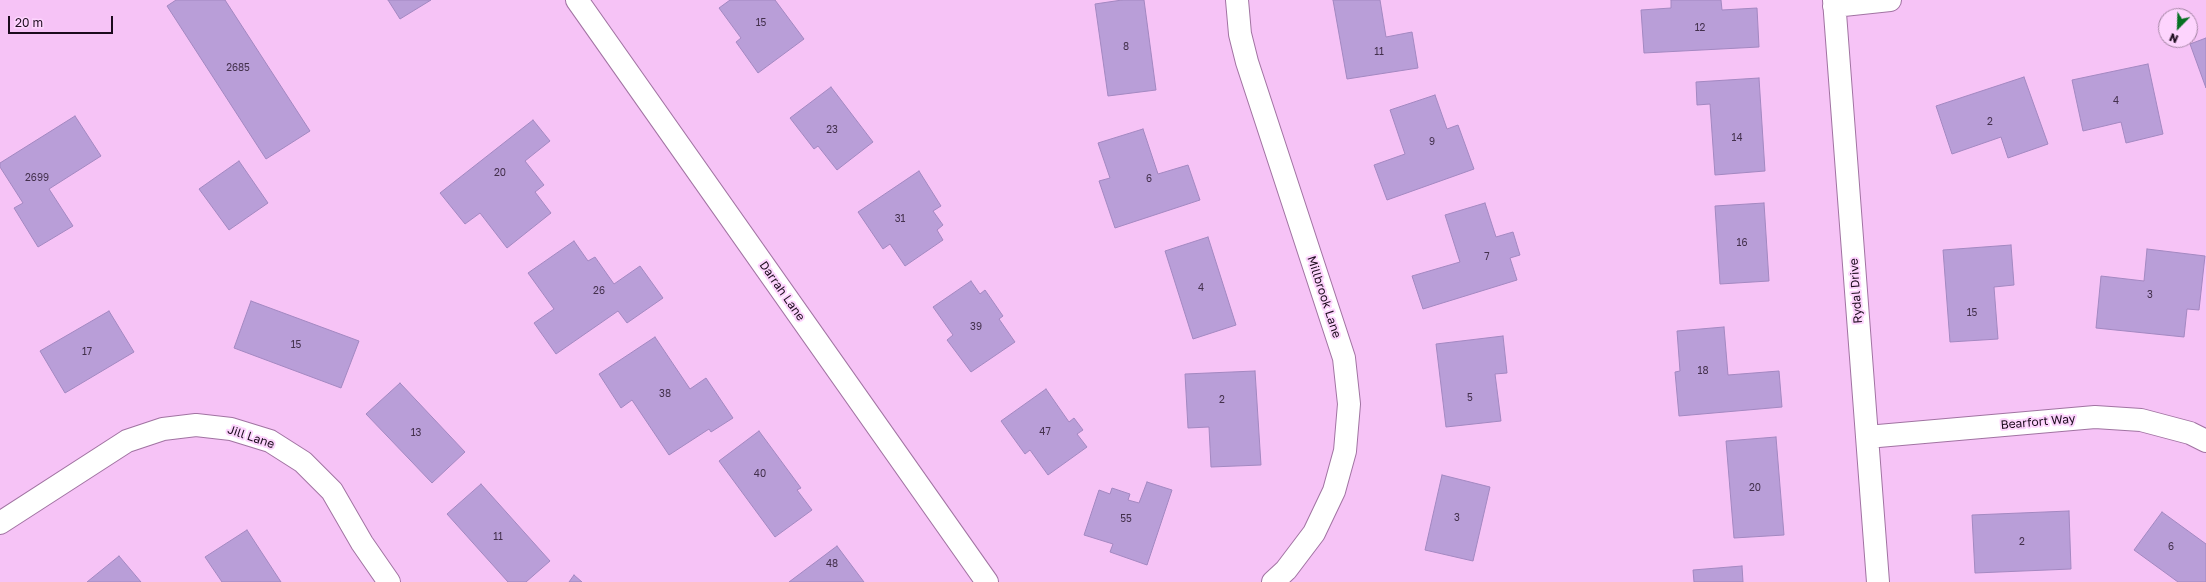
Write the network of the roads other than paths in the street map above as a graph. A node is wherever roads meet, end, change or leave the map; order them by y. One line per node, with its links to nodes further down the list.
1 (577, 0): 9 (street, Darrah Lane)
2 (1237, 0): 10 (street, Millbrook Lane)
3 (1890, 0): 4 (street)
4 (1834, 3): 5 (street, Rydal Drive)
5 (1867, 437): 6 (street, Bearfort Way); 11 (street, Rydal Drive)
6 (2206, 441)
7 (0, 523): 8 (street, Jill Lane)
8 (389, 582)
9 (987, 582)
10 (1273, 582)
11 (1878, 582)

